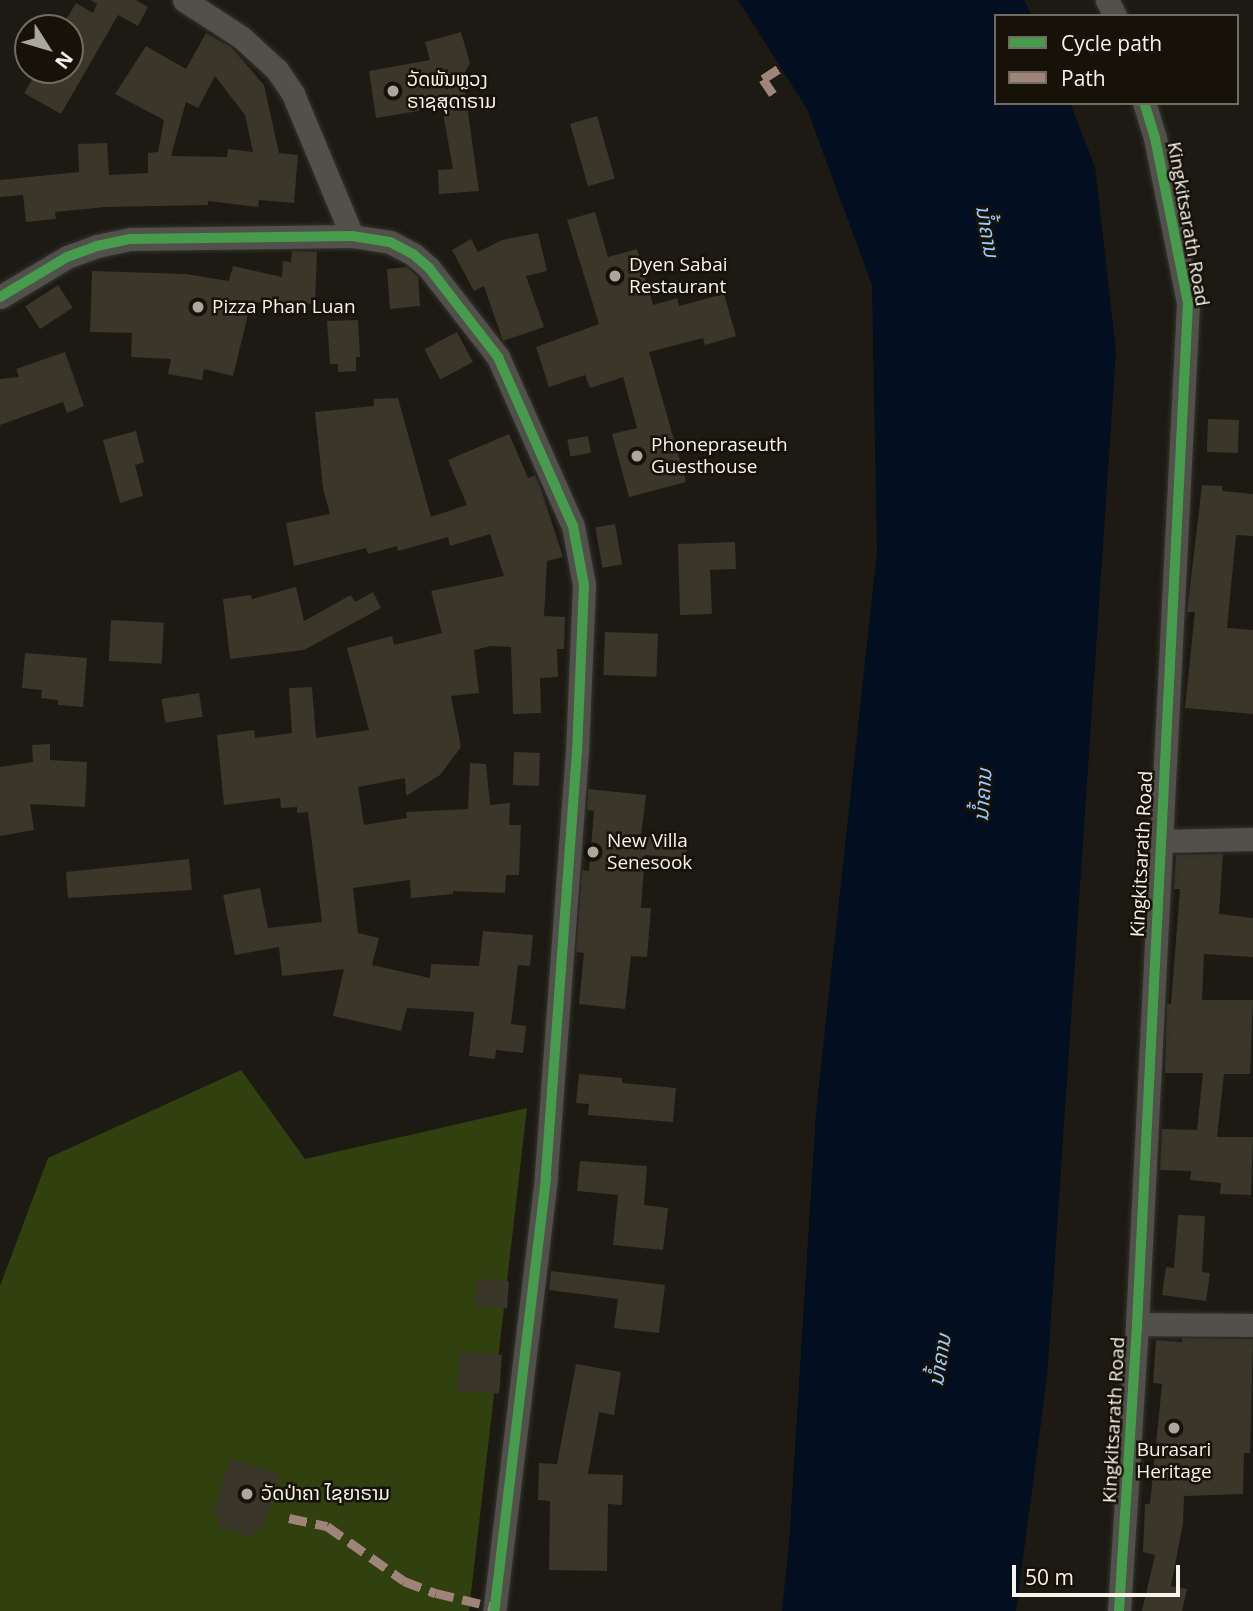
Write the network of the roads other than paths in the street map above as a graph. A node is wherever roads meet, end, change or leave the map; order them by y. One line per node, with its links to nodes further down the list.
1 (184, 0): 3 (street)
2 (1145, 105): 6 (street, Kingkitsarath Road)
3 (352, 236): 4 (street); 9 (street)
4 (0, 297)
5 (1253, 839): 6 (street)
6 (1159, 841): 7 (street, Kingkitsarath Road)
7 (1138, 1324): 8 (street); 10 (street, Kingkitsarath Road)
8 (1253, 1325)
9 (494, 1611)
10 (1119, 1611)

